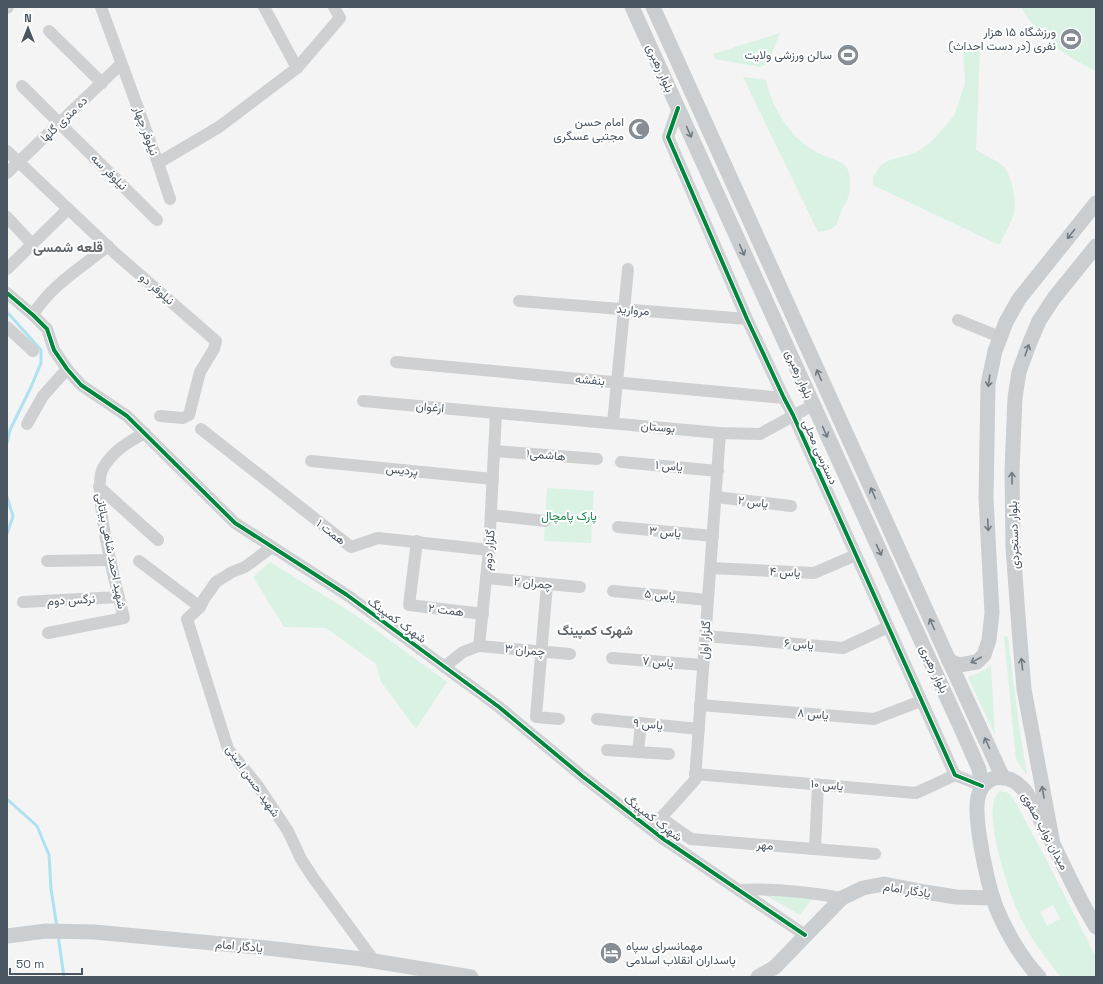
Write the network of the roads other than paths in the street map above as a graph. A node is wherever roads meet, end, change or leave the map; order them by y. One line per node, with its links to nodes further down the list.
1 (101, 7): 7 (street, نیلوفر چهار)
2 (264, 7): 8 (street)
3 (334, 7): 8 (street)
4 (632, 7): 11 (main road, بلوار رهبری)
5 (653, 7): 88 (main road, بلوار رهبری, one-way to 5)
6 (49, 31): 9 (street)
7 (121, 64): 9 (street, ده متری گلها); 15 (street, نیلوفر چهار)
8 (297, 68): 15 (street)
9 (102, 83): 12 (street, ده متری گلها)
10 (22, 86): 12 (street, نیلوفر سه)
11 (678, 108): 31 (street, دسترسی محلی); 41 (main road, بلوار رهبری, one-way to 41)
12 (60, 124): 14 (street, ده متری گلها); 21 (street, نیلوفر سه)
13 (7, 151): 14 (street, نیلوفر دو)
14 (18, 162): 16 (street, ده متری گلها); 19 (street, نیلوفر دو)
15 (158, 163): 17 (street, نیلوفر چهار)
16 (7, 173)
17 (170, 199)
18 (1096, 204): 34 (main road, بلوار دستجردی, one-way to 34)
19 (68, 209): 22 (street); 23 (street, نیلوفر دو)
20 (7, 217): 22 (street)
21 (157, 220)
22 (32, 244): 25 (street)
23 (108, 246): 30 (street); 44 (street, نیلوفر دو)
24 (1096, 246): 107 (main road, بلوار دستجردی, one-way to 24)
25 (7, 268)
26 (628, 269): 29 (street)
27 (7, 293): 30 (street, شهرک کمپینگ)
28 (519, 301): 29 (street, مروارید)
29 (624, 309): 31 (street, مروارید); 38 (street)
30 (33, 315): 37 (street, شهرک کمپینگ)
31 (747, 319): 39 (street, دسترسی محلی)
32 (958, 320): 34 (street)
33 (7, 327): 35 (street)
34 (1000, 337): 88 (main road, بلوار دستجردی, one-way to 88)
35 (33, 351)
36 (396, 362): 38 (street, بنفشه)
37 (67, 369): 46 (street); 48 (street, شهرک کمپینگ)
38 (617, 383): 39 (street, بنفشه); 45 (street)
39 (784, 398): 43 (street, دسترسی محلی)
40 (363, 400): 42 (street, ارغوان)
41 (813, 405): 43 (street, بوستان); 104 (main road, بلوار رهبری, one-way to 104)
42 (496, 413): 45 (street, بوستان); 50 (street, گلزار دوم)
43 (793, 415): 49 (street, بوستان); 67 (street, دسترسی محلی)
44 (160, 416)
45 (613, 423): 49 (street, بوستان)
46 (27, 424)
47 (201, 429): 64 (street, همت ۱)
48 (145, 433): 56 (street, شهید احمد شاهی بیاتانی); 65 (street, شهرک کمپینگ)
49 (720, 433): 54 (street, گلزار اول)
50 (494, 451): 51 (street, هاشمی۱); 55 (street, گلزار دوم)
51 (597, 459)
52 (311, 461): 55 (street, پردیس)
53 (622, 462): 54 (street, یاس ۱)
54 (718, 471): 57 (street, گلزار اول)
55 (493, 479): 59 (street, گلزار دوم)
56 (99, 487): 63 (street); 68 (street, شهید احمد شاهی بیاتانی)
57 (716, 497): 58 (street, یاس ۲); 62 (street, گلزار اول)
58 (791, 506)
59 (491, 516): 60 (street); 66 (street, گلزار دوم)
60 (545, 521)
61 (618, 527): 62 (street, یاس ۳)
62 (713, 536): 71 (street, گلزار اول)
63 (158, 540)
64 (417, 541): 66 (street, همت ۱); 80 (street, همت ۲)
65 (272, 547): 79 (street, شهید حسن امینی); 90 (street, شهرک کمپینگ)
66 (490, 550): 72 (street, گلزار دوم)
67 (856, 556): 71 (street, یاس ۴); 81 (street, دسترسی محلی)
68 (111, 560): 69 (street); 76 (street, شهید احمد شاهی بیاتانی)
69 (47, 561)
70 (139, 561): 79 (street)
71 (710, 568): 77 (street, گلزار اول)
72 (486, 578): 73 (street, چمران ۲); 80 (street, گلزار دوم)
73 (546, 584): 74 (street, چمران ۲); 85 (street)
74 (580, 587)
75 (613, 591): 77 (street, یاس ۵)
76 (119, 597): 78 (street, نرگس دوم); 82 (street, شهید احمد شاهی بیاتانی)
77 (708, 600): 83 (street, گلزار اول)
78 (23, 602)
79 (200, 607): 116 (street, شهید حسن امینی)
80 (483, 614): 84 (street, گلزار دوم)
81 (888, 627): 83 (street, یاس ۶); 91 (street, دسترسی محلی)
82 (48, 633)
83 (706, 636): 89 (street, گلزار اول)
84 (479, 646): 85 (street, چمران ۳); 90 (street)
85 (540, 651): 86 (street, چمران ۳); 93 (street)
86 (570, 654)
87 (612, 658): 89 (street, یاس ۷)
88 (949, 661): 102 (main road, بلوار رهبری, one-way to 88)
89 (703, 666): 92 (street, گلزار اول)
90 (444, 667): 106 (street, شهرک کمپینگ)
91 (921, 701): 92 (street, یاس ۸); 101 (street, دسترسی محلی)
92 (700, 705): 96 (street, گلزار اول)
93 (559, 719)
94 (597, 719): 95 (street, یاس ۹)
95 (641, 723): 96 (street, یاس ۹); 98 (street)
96 (699, 729): 100 (street, گلزار اول)
97 (607, 750): 98 (street)
98 (638, 752): 99 (street)
99 (669, 754)
100 (695, 774): 103 (street, یاس ۱۰); 105 (street, گلزار اول)
101 (955, 775): 103 (street, یاس ۱۰); 104 (street)
102 (1003, 778): 104 (main road); 107 (main road, میدان نواب صفوی)
103 (818, 785): 108 (street)
104 (982, 786): 112 (main road)
105 (661, 818): 106 (street, گلزار اول); 108 (street, مهر)
106 (651, 830): 110 (street, شهرک کمپینگ)
107 (1053, 844): 113 (main road, میدان نواب صفوی)
108 (816, 849): 109 (street, مهر)
109 (875, 854)
110 (739, 890): 111 (street); 114 (street, شهرک کمپینگ)
111 (842, 898): 112 (main road, یادگار امام); 114 (main road, یادگار امام)
112 (993, 898): 117 (main road)
113 (1096, 927)
114 (805, 935): 119 (main road, یادگار امام)
115 (7, 936): 116 (main road, یادگار امام)
116 (375, 962): 118 (main road, یادگار امام)
117 (1037, 976)
118 (471, 977)
119 (758, 977)

